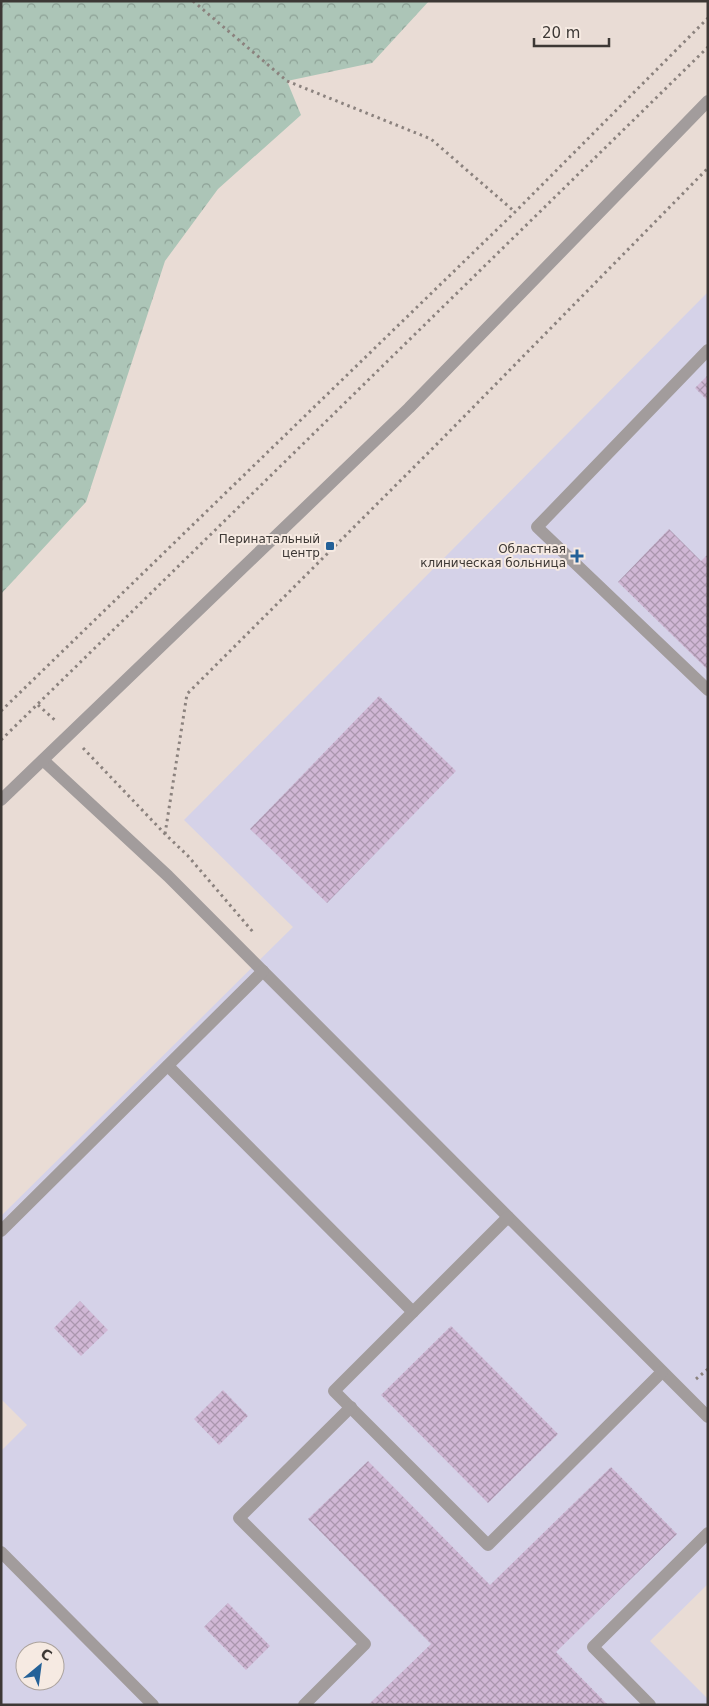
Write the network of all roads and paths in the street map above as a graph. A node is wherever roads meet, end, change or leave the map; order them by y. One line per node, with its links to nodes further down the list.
1 (193, 1): 6 (path)
2 (708, 18): 6 (path)
3 (708, 48): 9 (path)
4 (708, 101): 11 (street)
5 (708, 168): 15 (path)
6 (515, 212): 10 (path)
7 (708, 350): 8 (street)
8 (708, 690)
9 (38, 705): 11 (path); 12 (path)
10 (1, 711)
11 (71, 735): 13 (street); 15 (path)
12 (1, 740)
13 (43, 760): 14 (street); 17 (street)
14 (1, 800)
15 (165, 834): 16 (path)
16 (188, 856)
17 (263, 971): 18 (street); 19 (street)
18 (168, 1066): 20 (street); 21 (street)
19 (508, 1217): 21 (street); 23 (street)
20 (1, 1231)
21 (413, 1312): 25 (street)
22 (708, 1369): 24 (path)
23 (662, 1372): 25 (street); 26 (street)
24 (689, 1384)
25 (351, 1407): 30 (street)
26 (708, 1418)
27 (708, 1533): 31 (street)
28 (1, 1552): 29 (street)
29 (153, 1705)
30 (304, 1705)
31 (650, 1705)

